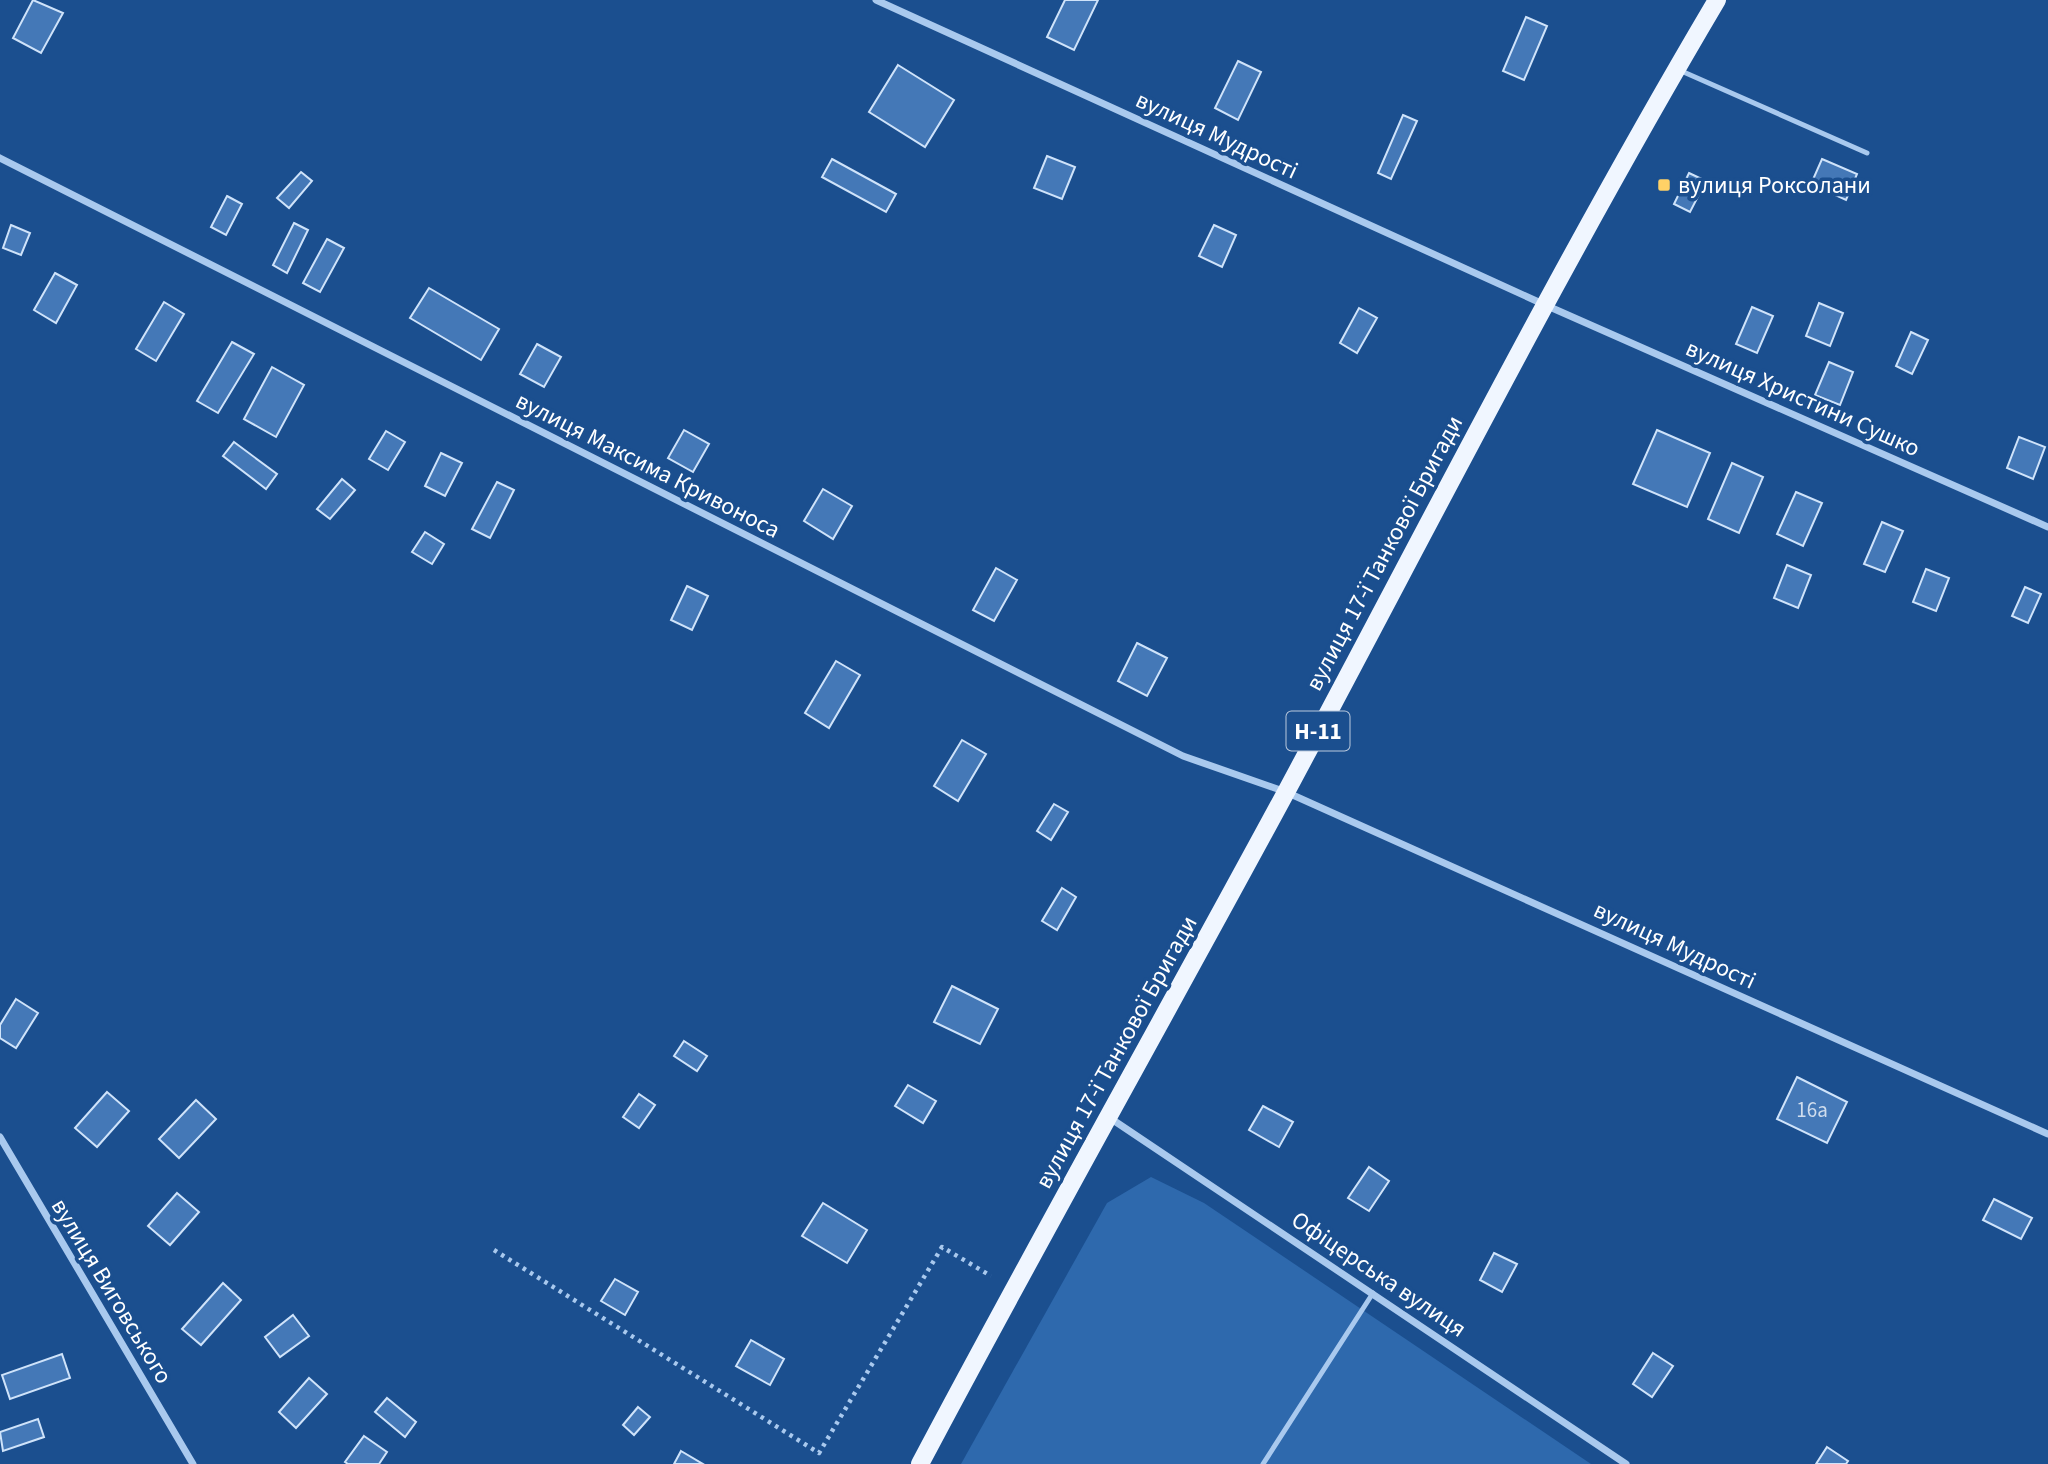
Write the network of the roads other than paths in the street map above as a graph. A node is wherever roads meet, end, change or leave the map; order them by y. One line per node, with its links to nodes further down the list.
1 (876, 0): 6 (street, вулиця Мудрості)
2 (1717, 0): 3 (main road, вулиця 17-ї Танкової Бригади / Н-11)
3 (1676, 69): 4 (lane); 6 (main road, вулиця 17-ї Танкової Бригади / Н-11)
4 (1867, 153)
5 (0, 158): 8 (street, вулиця Максима Кривоноса)
6 (1543, 304): 7 (street, вулиця Христини Сушко); 8 (main road, вулиця 17-ї Танкової Бригади / Н-11)
7 (2048, 527)
8 (1286, 792): 9 (main road, вулиця 17-ї Танкової Бригади / Н-11); 10 (street, вулиця Мудрості)
9 (1110, 1117): 12 (street, Офіцерська вулиця); 14 (main road, вулиця 17-ї Танкової Бригади / Н-11)
10 (2048, 1134)
11 (0, 1137): 13 (street, вулиця Виговського)
12 (1374, 1292): 15 (lane); 16 (street, Офіцерська вулиця)
13 (193, 1464)
14 (920, 1464)
15 (1263, 1464)
16 (1626, 1464)

